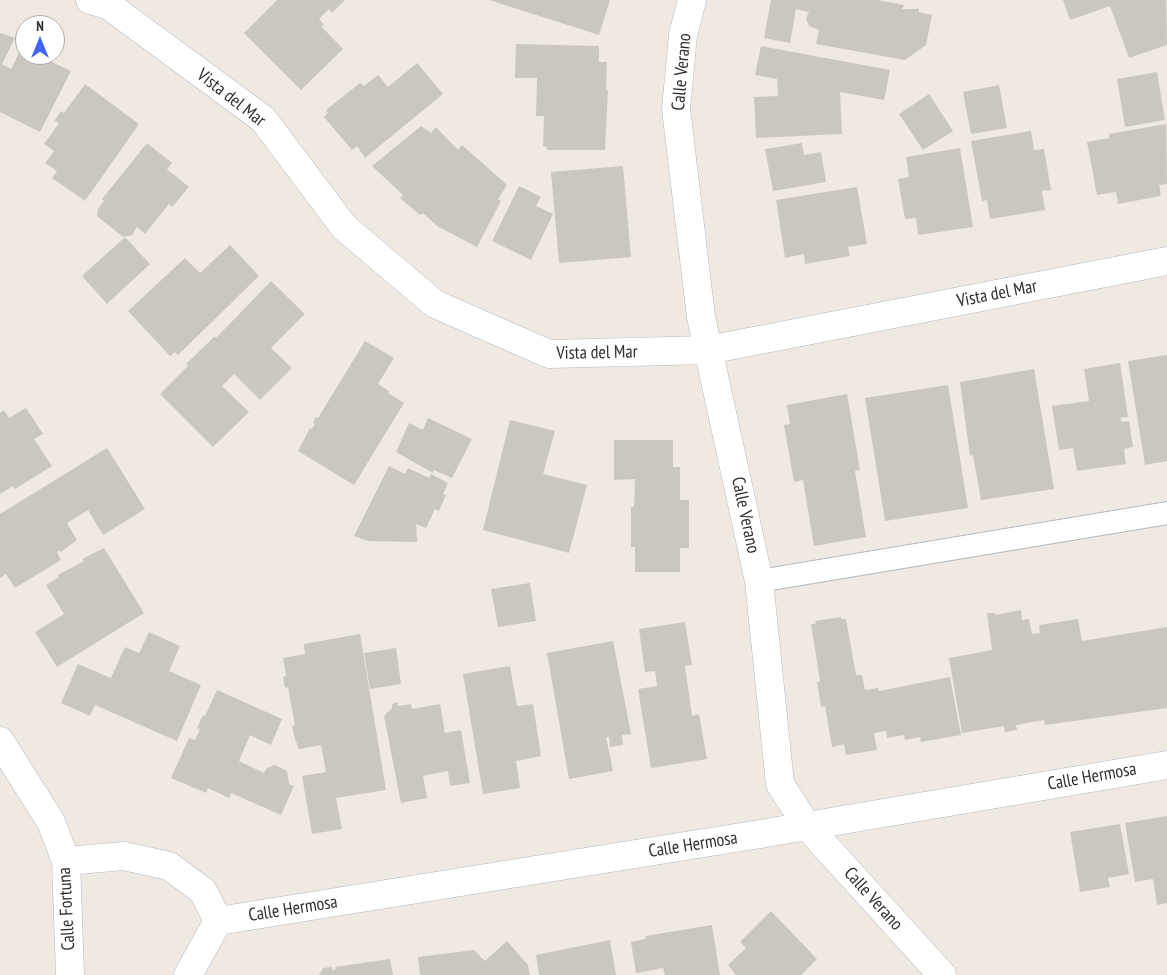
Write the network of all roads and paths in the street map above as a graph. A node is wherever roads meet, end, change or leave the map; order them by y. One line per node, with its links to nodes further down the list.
1 (692, 0): 4 (street, Calle Verano)
2 (103, 2): 4 (street, Vista del Mar)
3 (1167, 261): 4 (street, Vista del Mar)
4 (708, 350): 6 (street, Calle Verano)
5 (1167, 513): 6 (lane)
6 (759, 581): 9 (street, Calle Verano)
7 (0, 741): 10 (street, Calle Fortuna)
8 (1167, 764): 9 (street, Calle Hermosa)
9 (807, 826): 11 (street, Calle Hermosa); 14 (street, Calle Verano)
10 (66, 861): 11 (street); 12 (street, Calle Fortuna)
11 (218, 922): 13 (street)
12 (70, 975)
13 (188, 975)
14 (942, 975)

